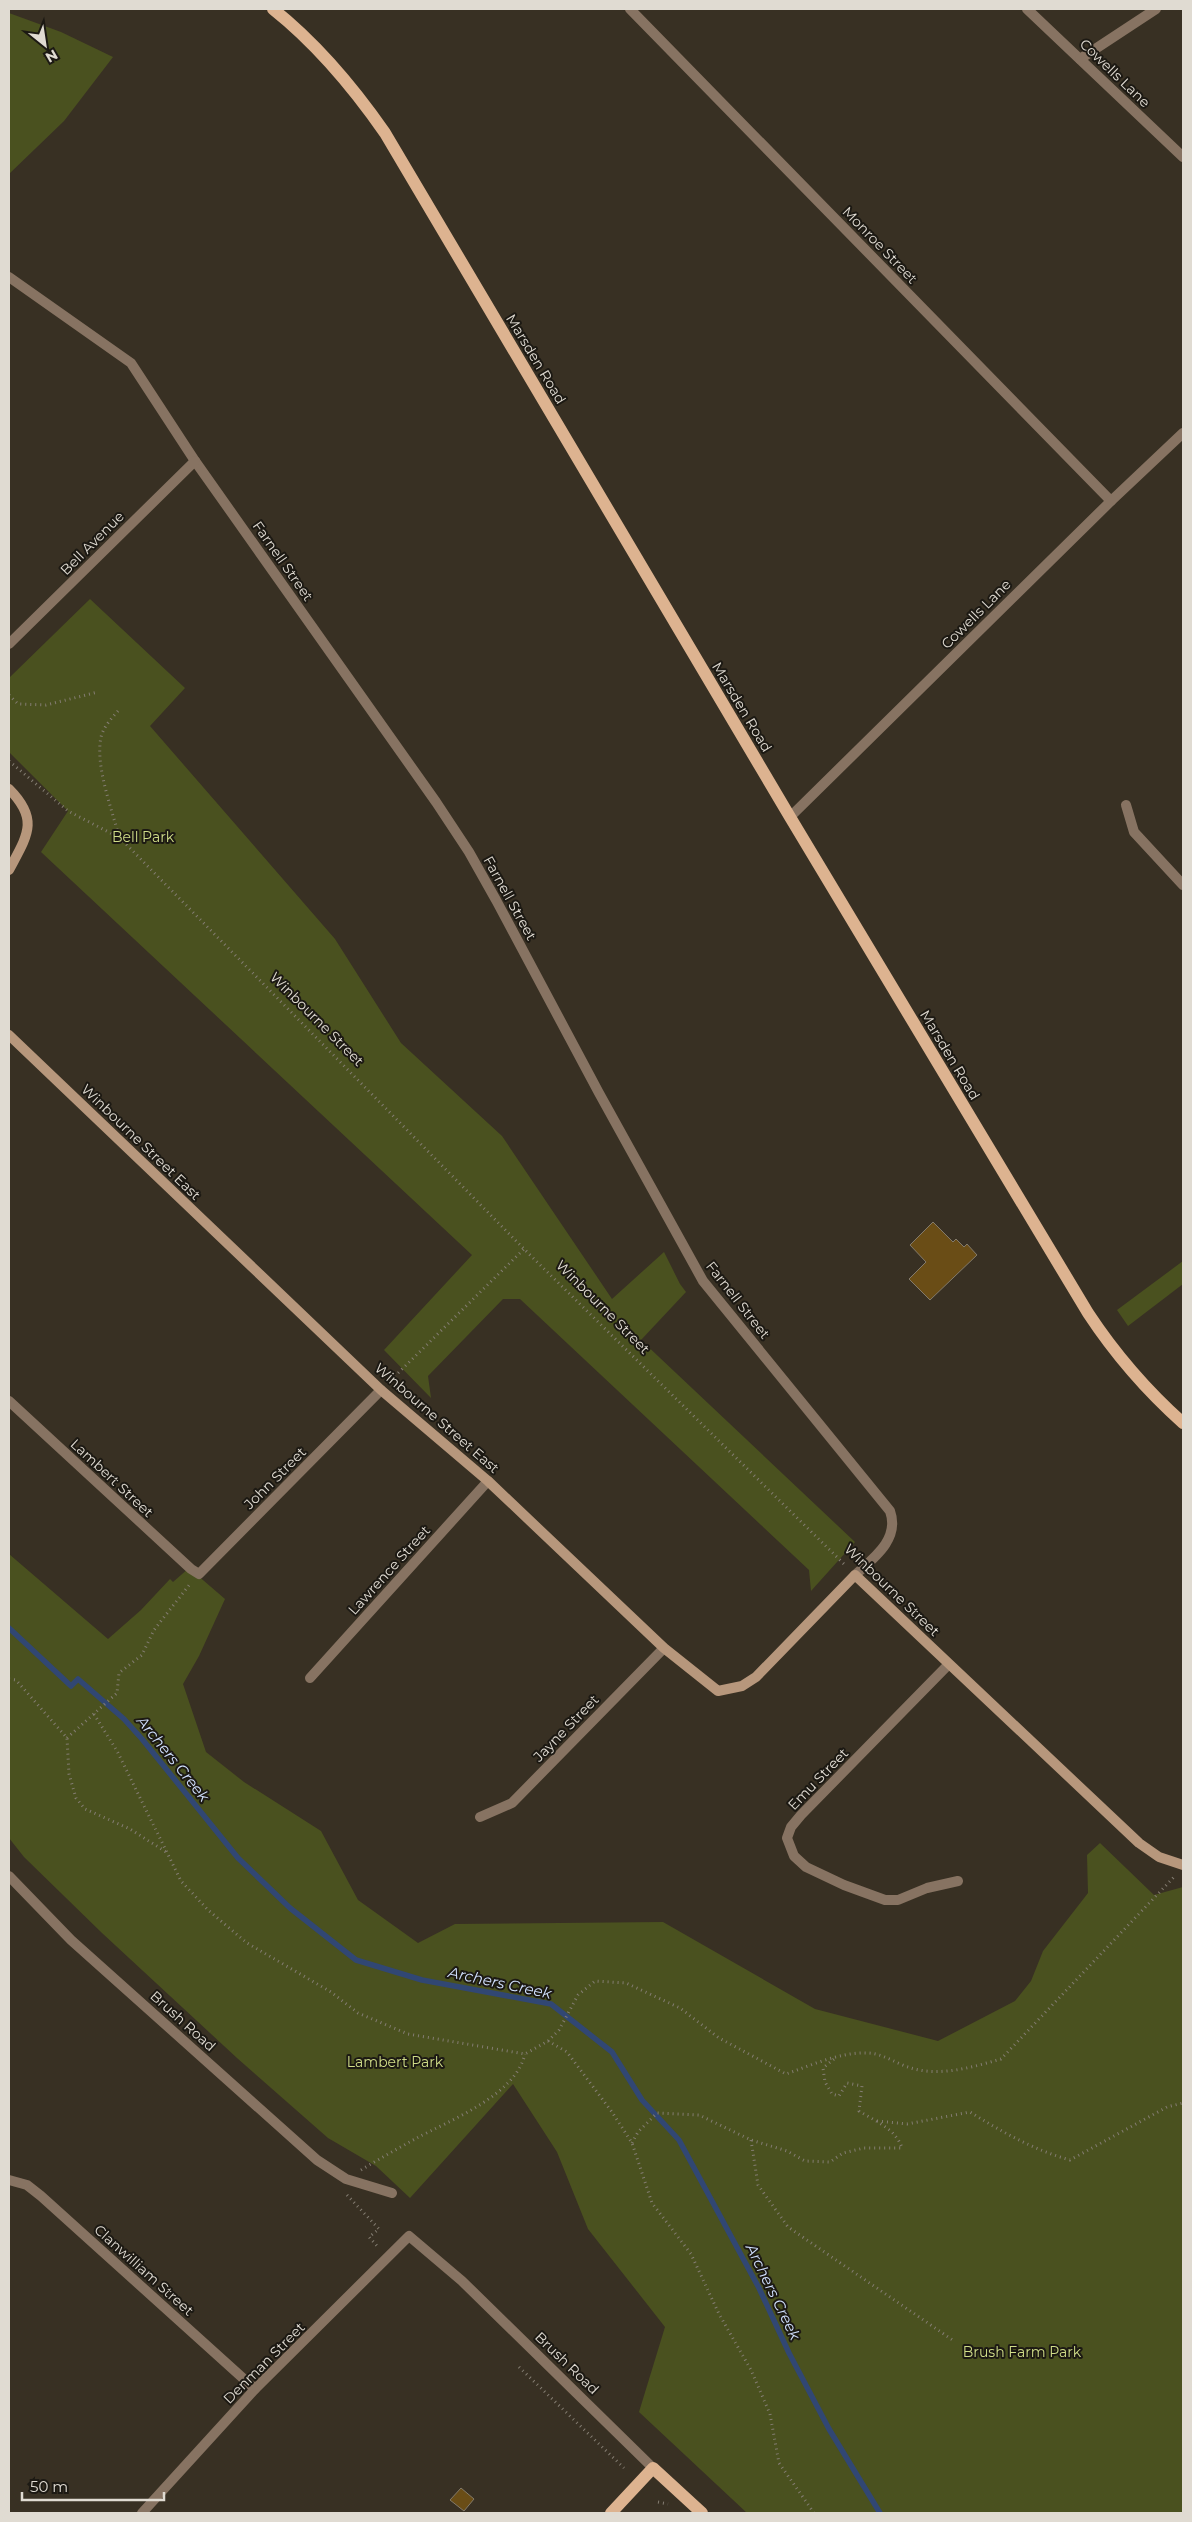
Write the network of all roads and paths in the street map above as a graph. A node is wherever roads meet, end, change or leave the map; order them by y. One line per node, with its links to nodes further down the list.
1 (273, 9): 18 (main road, Marsden Road)
2 (630, 9): 10 (street, Monroe Street)
3 (1027, 9): 5 (street, Cowells Lane)
4 (1156, 9): 5 (street)
5 (1080, 59): 6 (street, Cowells Lane)
6 (1183, 157)
7 (9, 277): 9 (street, Farnell Street)
8 (1183, 433): 10 (street, Cowells Lane)
9 (195, 461): 11 (street, Bell Avenue); 29 (street, Farnell Street)
10 (1111, 501): 18 (street, Cowells Lane)
11 (9, 644)
12 (98, 692): 13 (path)
13 (9, 695)
14 (118, 711): 19 (path)
15 (9, 761): 19 (path, Winbourne Street)
16 (9, 789): 20 (street)
17 (1126, 805): 21 (street)
18 (790, 818): 26 (main road, Marsden Road)
19 (120, 838): 23 (path, Winbourne Street)
20 (9, 870)
21 (1183, 885)
22 (9, 1035): 24 (street, Winbourne Street East)
23 (524, 1249): 24 (path); 29 (path, Winbourne Street)
24 (381, 1390): 27 (street, Winbourne Street East); 28 (street, John Street)
25 (9, 1401): 28 (street, Lambert Street)
26 (1183, 1423)
27 (488, 1481): 30 (street, Winbourne Street East); 32 (street, Lawrence Street)
28 (199, 1574): 34 (path)
29 (855, 1575): 30 (street, Winbourne Street East); 31 (street, Winbourne Street)
30 (664, 1648): 36 (street, Jayne Street)
31 (948, 1665): 38 (street, Winbourne Street); 41 (street, Emu Street)
32 (310, 1678)
33 (9, 1679): 35 (path)
34 (94, 1714): 35 (path); 37 (path)
35 (67, 1738): 37 (path)
36 (480, 1817)
37 (167, 1853): 43 (path)
38 (1183, 1865)
39 (1177, 1875): 44 (path)
40 (9, 1876): 49 (street, Brush Road)
41 (958, 1881)
42 (548, 2042): 43 (path); 44 (path); 48 (path)
43 (525, 2054): 49 (path)
44 (836, 2057): 46 (path)
45 (1183, 2103): 46 (path)
46 (874, 2120): 47 (path)
47 (751, 2140): 48 (path); 54 (path)
48 (632, 2143): 62 (path)
49 (346, 2179): 51 (street, Brush Road); 52 (path)
50 (9, 2180): 56 (street, Clanwilliam Street)
51 (392, 2193)
52 (379, 2229)
53 (409, 2236): 56 (street, Denman Street); 58 (street, Brush Road)
54 (954, 2341)
55 (519, 2367): 57 (path)
56 (255, 2389): 59 (street, Denman Street)
57 (624, 2468)
58 (653, 2468): 60 (main road); 61 (main road, Brush Road)
59 (142, 2513)
60 (611, 2513)
61 (702, 2513)
62 (814, 2513)

